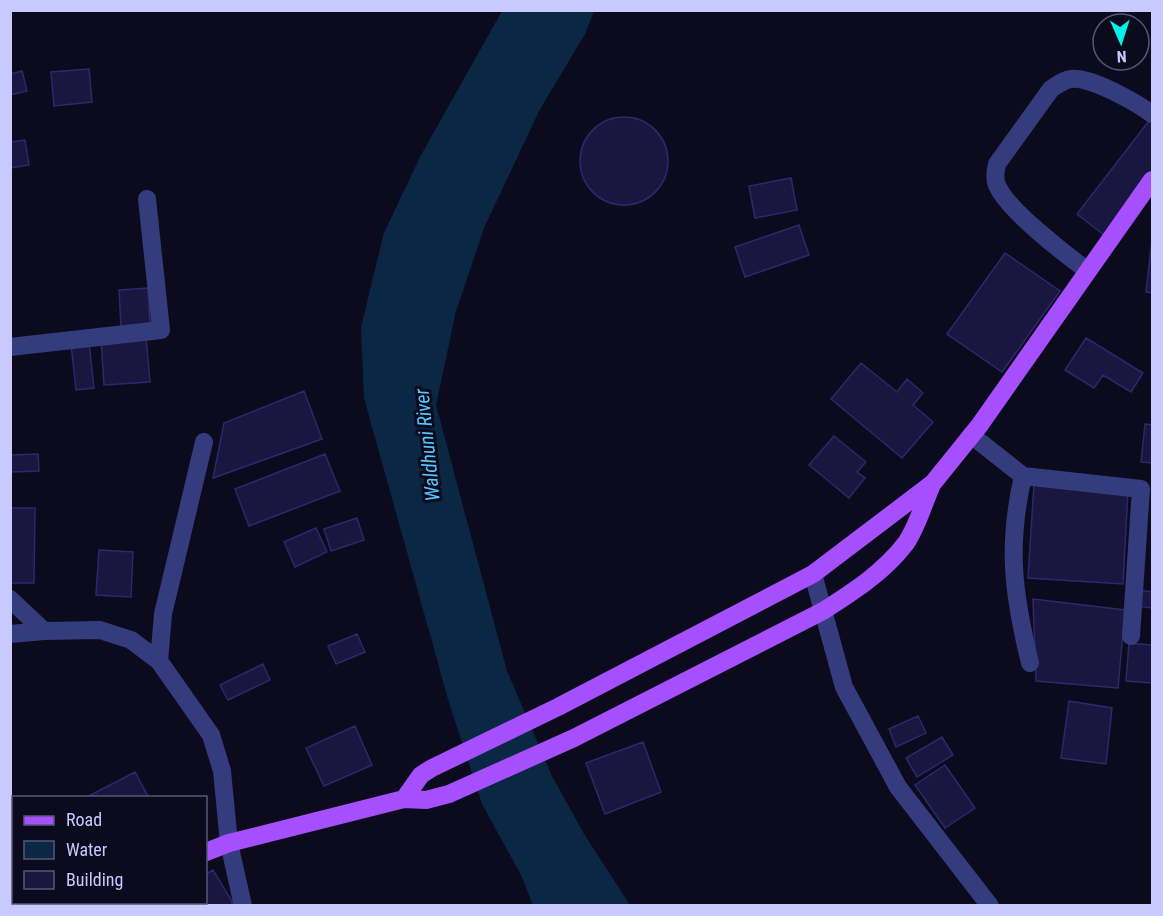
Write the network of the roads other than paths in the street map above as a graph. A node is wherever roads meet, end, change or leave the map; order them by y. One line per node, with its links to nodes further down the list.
1 (1152, 114): 4 (street)
2 (1152, 180): 4 (main road)
3 (147, 199): 5 (street)
4 (1088, 271): 6 (main road)
5 (10, 347)
6 (971, 435): 8 (street); 9 (main road)
7 (204, 442): 16 (street)
8 (1023, 476): 15 (street); 17 (street)
9 (933, 483): 10 (main road); 12 (main road)
10 (813, 574): 12 (street); 18 (main road)
11 (10, 599): 13 (street)
12 (823, 611): 18 (main road); 22 (street)
13 (44, 631): 14 (street); 16 (street)
14 (10, 634)
15 (1131, 636)
16 (159, 661): 19 (street)
17 (1030, 663)
18 (404, 799): 19 (main road)
19 (229, 843): 20 (main road); 21 (street)
20 (207, 852)
21 (243, 906)
22 (990, 906)

